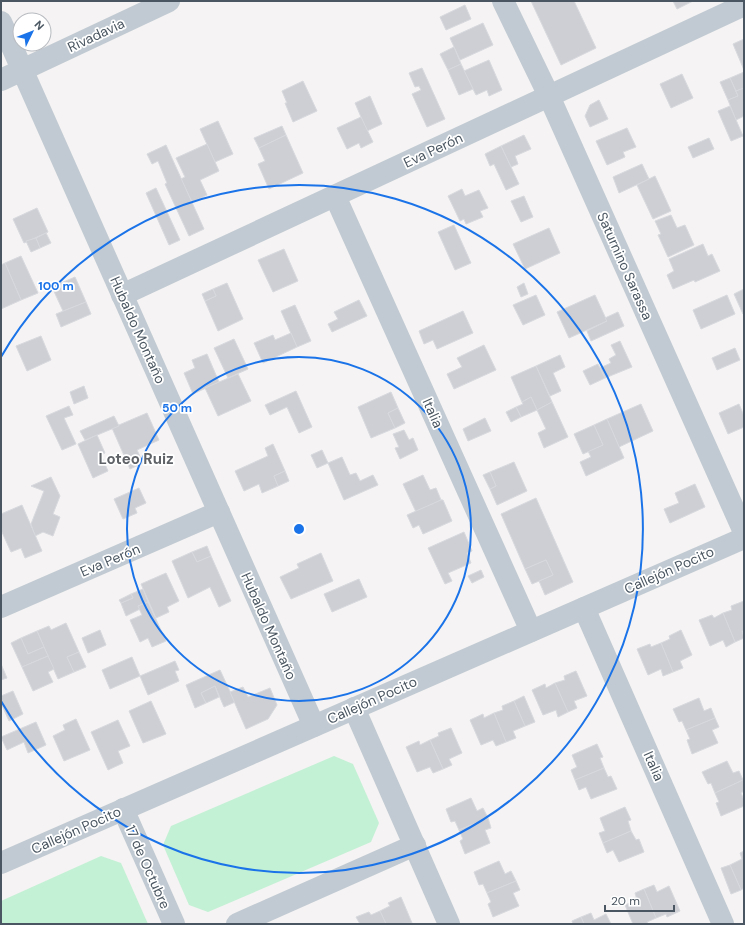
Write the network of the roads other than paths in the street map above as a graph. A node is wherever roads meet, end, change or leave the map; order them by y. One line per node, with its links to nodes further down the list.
1 (169, 1): 5 (street, Rivadavia)
2 (504, 1): 7 (street, Saturnino Sarassa)
3 (744, 5): 7 (street, Eva Perón)
4 (1, 22): 5 (street, Hubaldo Montaño)
5 (22, 70): 6 (street, Rivadavia); 9 (street, Hubaldo Montaño)
6 (1, 80)
7 (548, 96): 8 (street, Eva Perón); 11 (street, Saturnino Sarassa)
8 (335, 196): 9 (street, Eva Perón); 15 (street, Italia)
9 (122, 295): 10 (street, Hubaldo Montaño)
10 (219, 512): 13 (street, Eva Perón); 17 (street, Hubaldo Montaño)
11 (744, 532)
12 (744, 538): 14 (street, Callejón Pocito)
13 (1, 607)
14 (584, 608): 15 (street, Callejón Pocito); 24 (street, Italia)
15 (531, 631): 16 (street, Callejón Pocito)
16 (354, 708): 17 (street, Callejón Pocito); 19 (street)
17 (314, 726): 18 (street, Callejón Pocito)
18 (123, 809): 20 (street, Callejón Pocito); 21 (street, 17 de Octubre)
19 (415, 846): 22 (street); 23 (street)
20 (1, 863)
21 (174, 924)
22 (237, 924)
23 (449, 924)
24 (723, 924)

